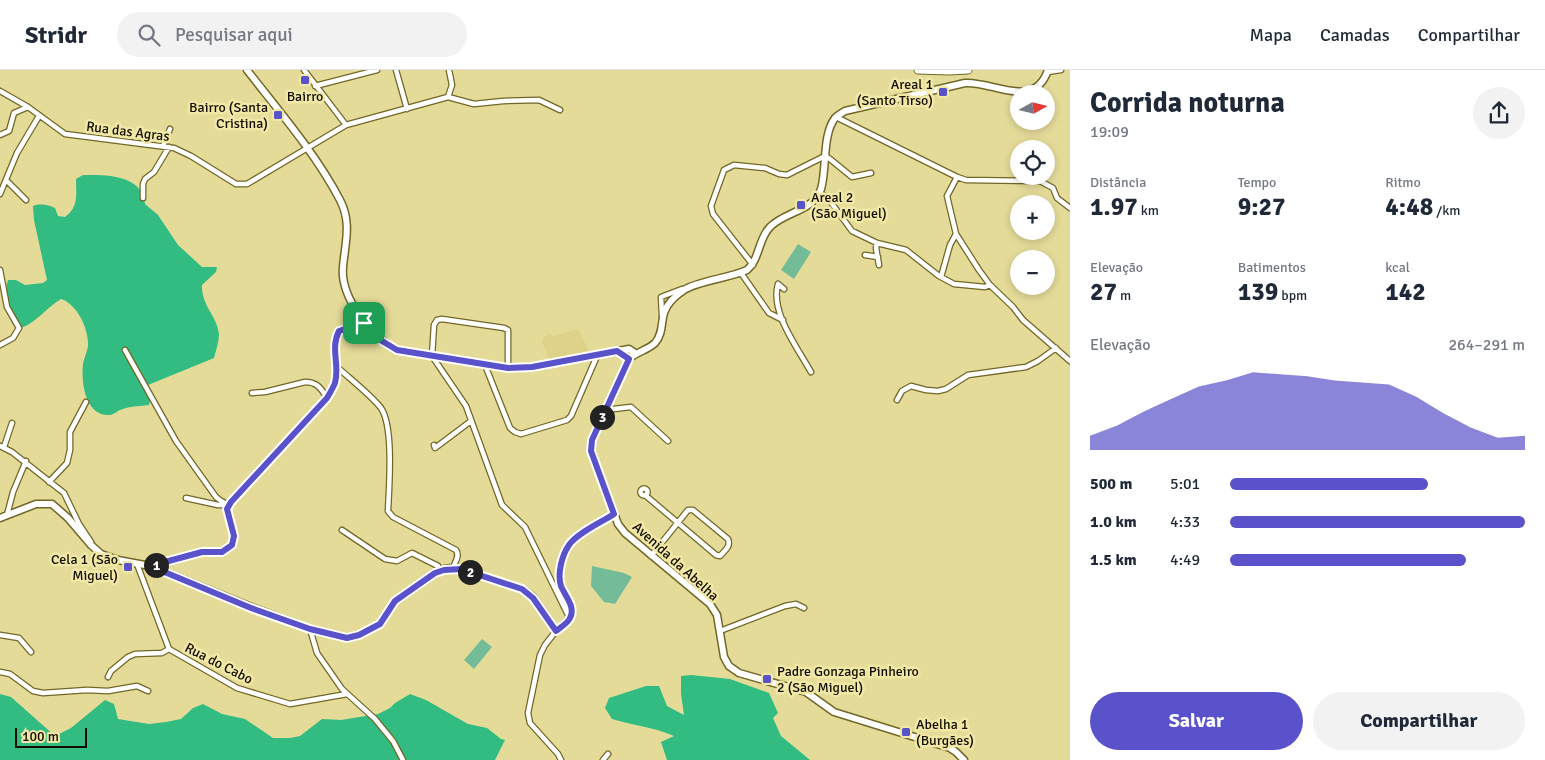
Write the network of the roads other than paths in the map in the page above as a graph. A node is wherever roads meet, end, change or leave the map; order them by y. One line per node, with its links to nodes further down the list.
1 (248, 70): 23 (street)
2 (304, 70): 10 (street)
3 (377, 70): 10 (street)
4 (396, 70): 14 (street)
5 (448, 70): 12 (street)
6 (918, 70): 7 (main road)
7 (968, 70)
8 (1061, 70): 9 (street)
9 (1048, 71): 17 (street)
10 (315, 86): 18 (street)
11 (0, 91): 13 (street, Rua das Agras)
12 (448, 97): 14 (street, Rua das Agras); 15 (street)
13 (28, 107): 16 (street, Rua das Agras); 20 (street)
14 (407, 109): 18 (street, Rua das Agras)
15 (560, 110)
16 (39, 116): 21 (street, Rua das Agras); 27 (street)
17 (836, 117): 24 (street); 26 (street)
18 (346, 125): 23 (street, Rua das Agras)
19 (170, 129): 21 (street)
20 (0, 135)
21 (163, 146): 22 (street, Rua das Agras)
22 (169, 147): 23 (street, Rua das Agras); 30 (street)
23 (307, 149): 47 (street)
24 (825, 156): 25 (street); 28 (street); 38 (street)
25 (871, 173)
26 (957, 178): 32 (street); 33 (street)
27 (6, 180): 29 (street); 31 (street)
28 (819, 193): 34 (street); 38 (street)
29 (0, 194)
30 (143, 198)
31 (26, 200)
32 (1070, 208)
33 (956, 234): 41 (street); 42 (street)
34 (877, 243): 36 (street); 41 (street)
35 (865, 255): 36 (street)
36 (878, 257): 37 (street)
37 (879, 265)
38 (753, 266): 40 (street, Avenida da Abelha)
39 (0, 270): 48 (street)
40 (741, 273): 43 (street, Avenida da Abelha); 45 (street)
41 (941, 277): 42 (street)
42 (990, 285): 49 (street)
43 (686, 288): 46 (street, Avenida da Abelha); 46 (street)
44 (784, 289): 45 (street)
45 (782, 320): 60 (street)
46 (662, 322): 52 (street, Avenida da Abelha)
47 (364, 323): 53 (street); 58 (street)
48 (0, 346)
49 (1056, 348): 56 (street); 63 (street)
50 (125, 350): 75 (street)
51 (617, 351): 52 (street); 54 (street); 55 (street)
52 (635, 353): 55 (street, Avenida da Abelha)
53 (432, 356): 57 (street); 59 (street); 66 (street)
54 (597, 356): 57 (street); 59 (street)
55 (629, 359): 65 (street, Avenida da Abelha)
56 (1070, 361)
57 (486, 365): 59 (street)
58 (336, 366): 62 (street); 85 (street)
59 (508, 368)
60 (810, 372)
61 (252, 393): 62 (street)
62 (327, 398): 75 (street)
63 (896, 400)
64 (86, 402): 72 (street)
65 (605, 410): 68 (street); 76 (street, Avenida da Abelha)
66 (471, 420): 69 (street); 88 (street)
67 (12, 423): 70 (street)
68 (668, 441)
69 (434, 445)
70 (2, 447): 71 (street)
71 (26, 461): 72 (street); 77 (street)
72 (49, 482): 81 (street)
73 (645, 495): 79 (street)
74 (186, 498): 75 (street)
75 (229, 504): 84 (street)
76 (614, 514): 82 (street, Avenida da Abelha); 88 (street)
77 (7, 515): 78 (street); 81 (street)
78 (0, 518)
79 (677, 524): 79 (street); 82 (street)
80 (342, 530): 86 (street)
81 (95, 547): 83 (street)
82 (651, 556): 91 (street, Avenida da Abelha)
83 (137, 564): 84 (street); 93 (street, Rua do Cabo)
84 (150, 566): 89 (street)
85 (453, 568): 86 (street); 90 (street)
86 (440, 571): 89 (street)
87 (804, 608): 91 (street)
88 (570, 619): 90 (street)
89 (310, 629): 98 (street)
90 (556, 631): 101 (street)
91 (720, 631): 103 (street, Avenida da Abelha)
92 (0, 635): 94 (street)
93 (169, 649): 96 (street); 98 (street, Rua do Cabo)
94 (31, 652)
95 (0, 672): 97 (street)
96 (108, 677)
97 (148, 691)
98 (347, 694): 100 (street)
99 (608, 754): 102 (street)
100 (403, 760)
101 (560, 760)
102 (603, 760)
103 (964, 760)

